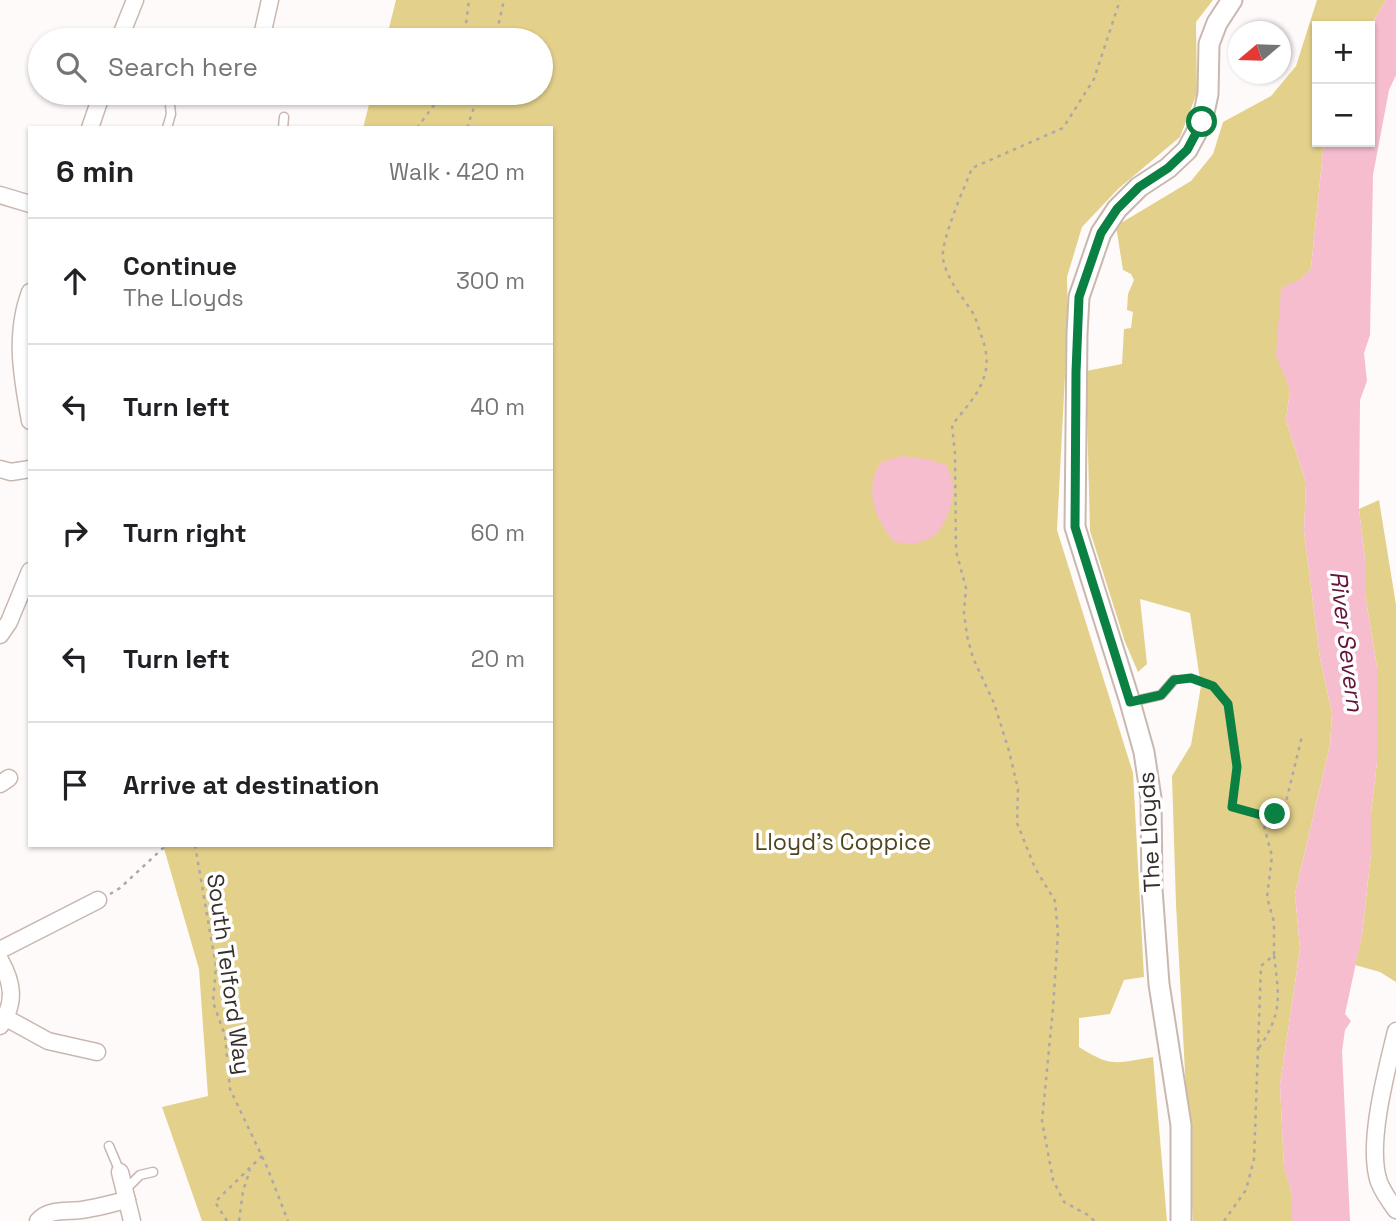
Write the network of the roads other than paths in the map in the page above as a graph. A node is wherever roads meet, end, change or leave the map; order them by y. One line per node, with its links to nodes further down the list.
1 (135, 0): 4 (street)
2 (1232, 0): 22 (street, The Lloyds)
3 (269, 3): 5 (street)
4 (124, 28)
5 (264, 28)
6 (98, 105): 9 (street)
7 (170, 105): 10 (lane)
8 (284, 117): 11 (lane)
9 (91, 126)
10 (168, 126)
11 (283, 126)
12 (0, 195): 13 (street)
13 (28, 203)
14 (28, 300): 15 (street)
15 (26, 381): 16 (street)
16 (28, 401)
17 (0, 469): 18 (street)
18 (28, 469)
19 (28, 576): 20 (street)
20 (0, 635)
21 (1174, 680): 22 (lane)
22 (1130, 702): 36 (street, The Lloyds)
23 (99, 900): 24 (street)
24 (0, 950)
25 (0, 960): 26 (street)
26 (3, 1022): 28 (street)
27 (1396, 1031): 33 (street)
28 (97, 1052)
29 (109, 1146): 30 (lane)
30 (120, 1172): 32 (street)
31 (153, 1172): 32 (lane)
32 (126, 1195): 34 (street); 35 (street)
33 (1396, 1210)
34 (38, 1221)
35 (132, 1221)
36 (1181, 1221)

